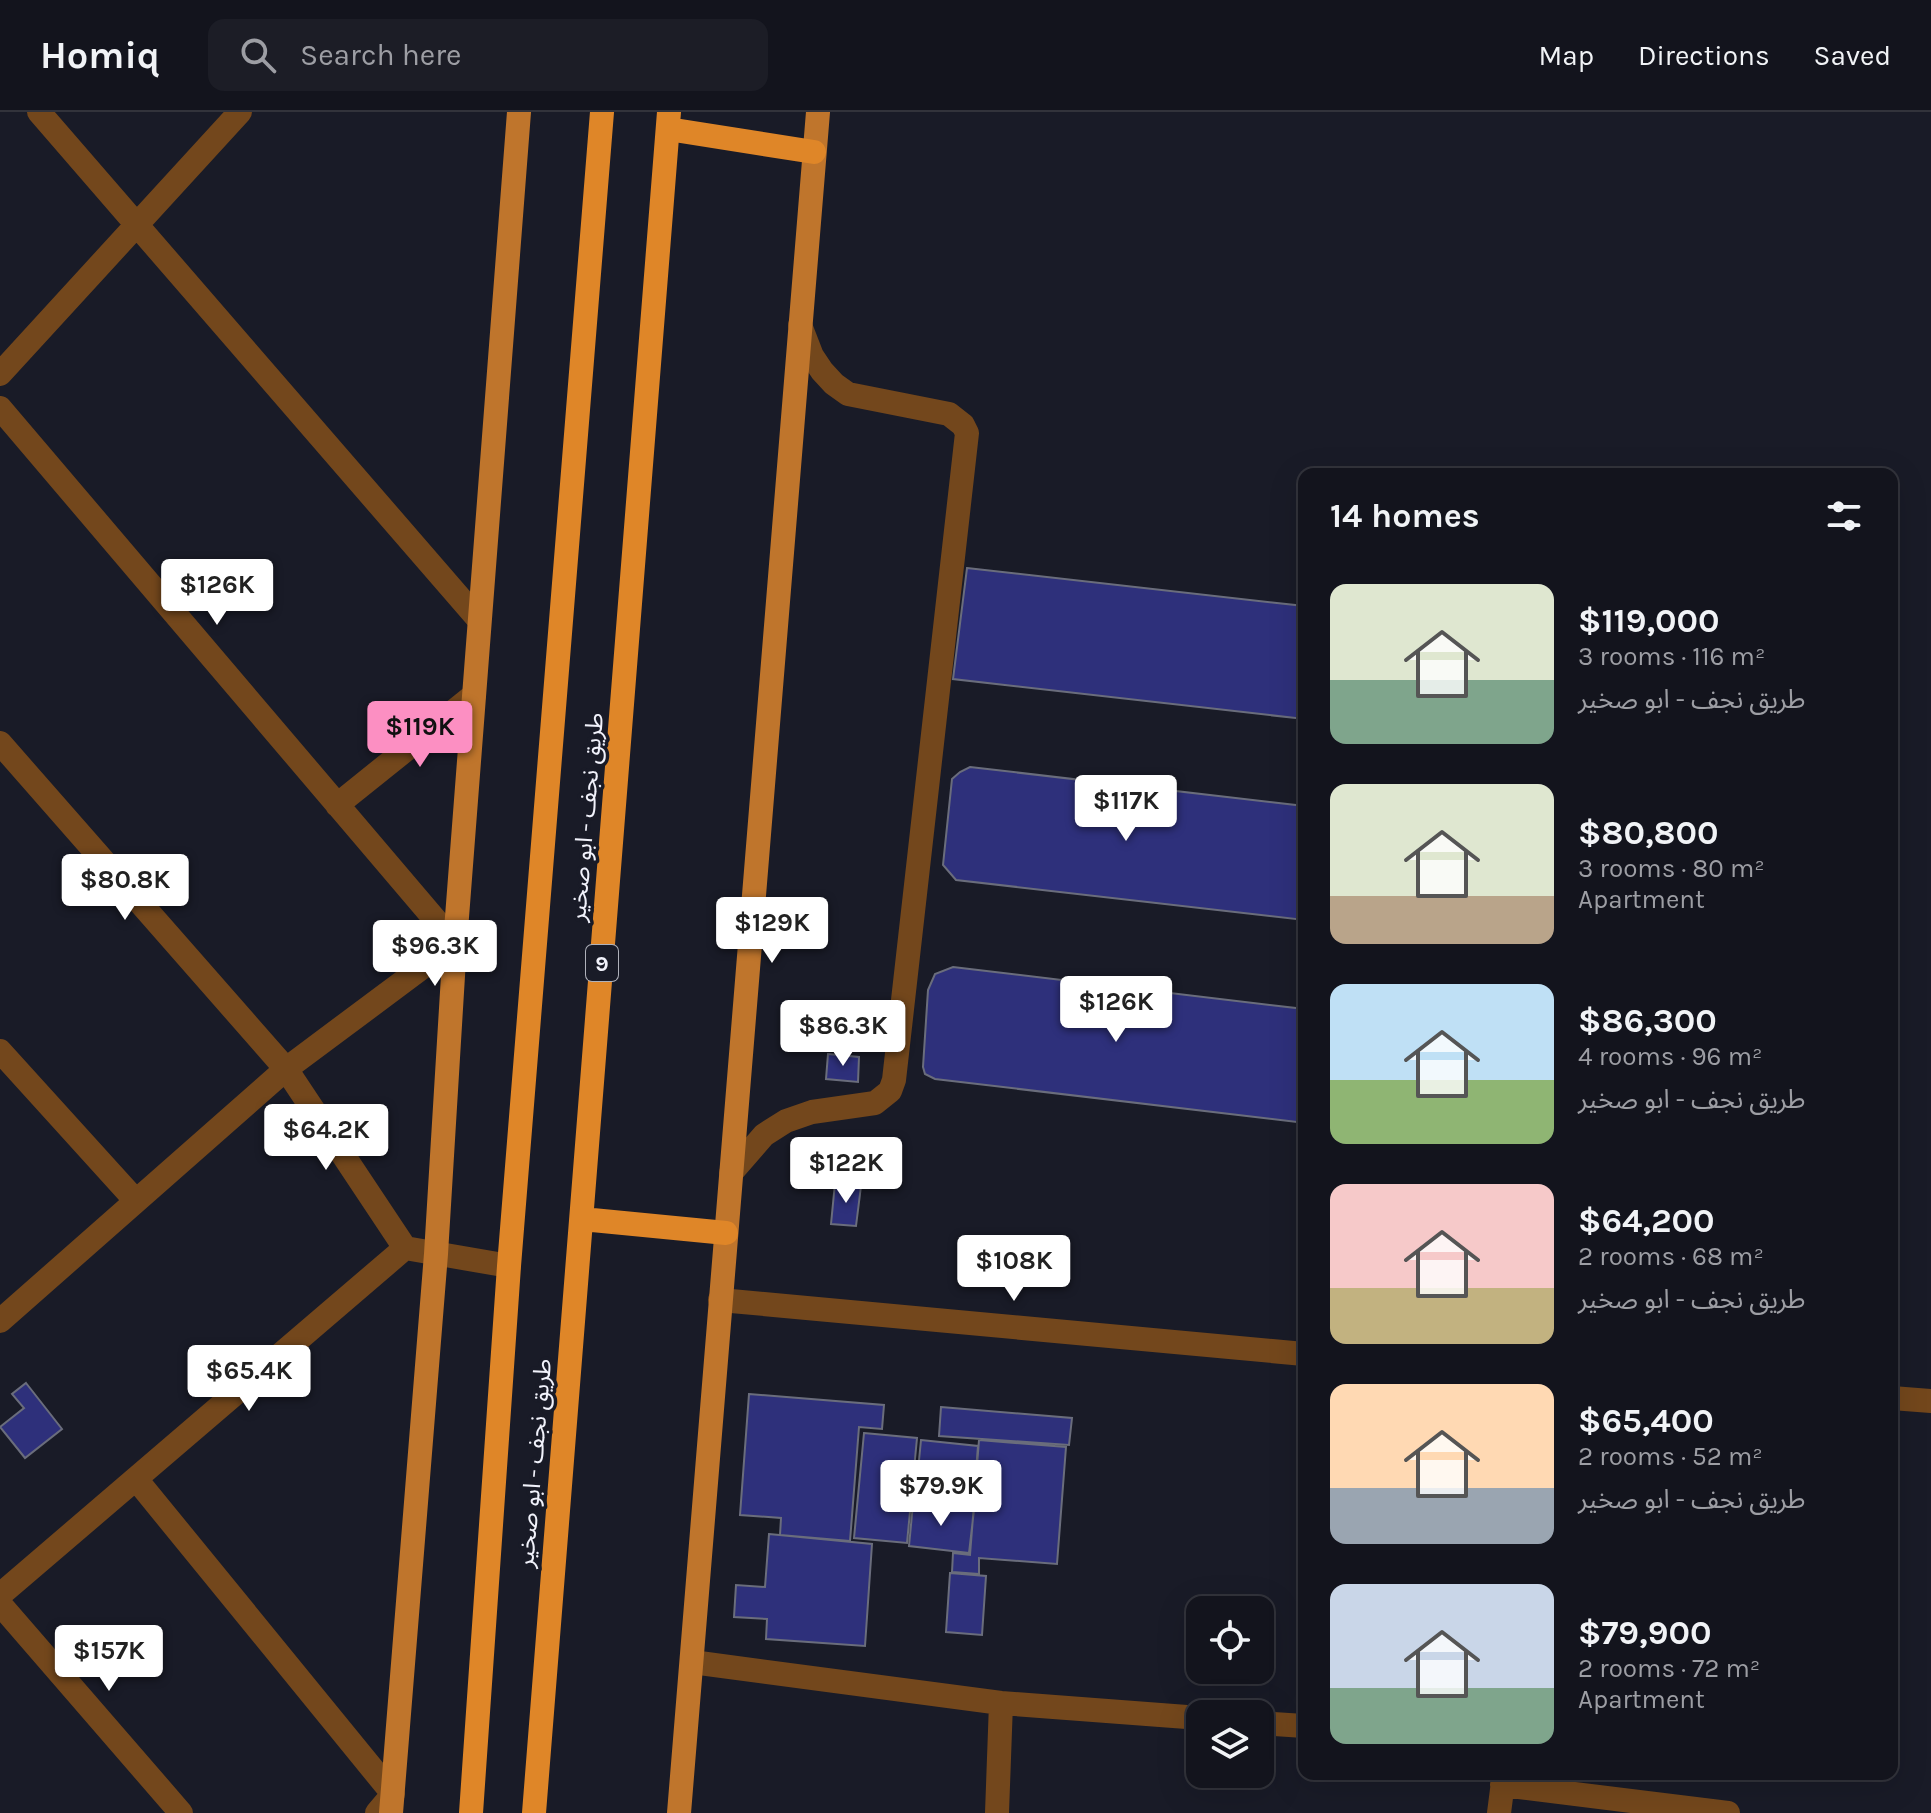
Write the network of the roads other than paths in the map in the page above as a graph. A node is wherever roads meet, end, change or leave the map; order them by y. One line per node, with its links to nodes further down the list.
1 (39, 112): 8 (street)
2 (240, 112): 8 (street)
3 (519, 112): 12 (main road)
4 (602, 112): 25 (highway, طريق نجف - ابو صخير)
5 (818, 112): 7 (main road)
6 (669, 121): 7 (highway); 21 (highway, طريق نجف - ابو صخير / 9)
7 (814, 152): 9 (main road)
8 (137, 225): 10 (street); 12 (street)
9 (800, 325): 19 (main road); 19 (street)
10 (0, 374)
11 (0, 408): 15 (street)
12 (479, 620): 13 (main road)
13 (474, 695): 15 (street); 16 (main road)
14 (0, 743): 18 (street)
15 (337, 805): 16 (street)
16 (455, 943): 18 (street); 24 (main road)
17 (0, 1051): 20 (street)
18 (286, 1069): 20 (street); 23 (street)
19 (731, 1173): 22 (main road)
20 (136, 1201): 27 (street)
21 (582, 1219): 22 (highway); 44 (highway, طريق نجف - ابو صخير / 9)
22 (726, 1233): 26 (main road)
23 (405, 1248): 24 (street); 31 (street)
24 (436, 1254): 25 (street); 41 (main road)
25 (509, 1266): 43 (highway, طريق نجف - ابو صخير)
26 (720, 1300): 28 (street); 34 (main road)
27 (0, 1321)
28 (1298, 1353)
29 (1898, 1398): 30 (street)
30 (1931, 1401)
31 (136, 1479): 32 (street); 41 (street)
32 (0, 1595)
33 (0, 1604): 42 (street)
34 (692, 1662): 35 (street); 45 (main road)
35 (1001, 1703): 36 (street); 46 (street)
36 (1186, 1717)
37 (1274, 1724): 38 (street)
38 (1298, 1726)
39 (1503, 1780): 47 (street)
40 (1510, 1780): 48 (street)
41 (387, 1807)
42 (181, 1813)
43 (471, 1813)
44 (534, 1813)
45 (679, 1813)
46 (997, 1813)
47 (1499, 1813)
48 (1728, 1813)

